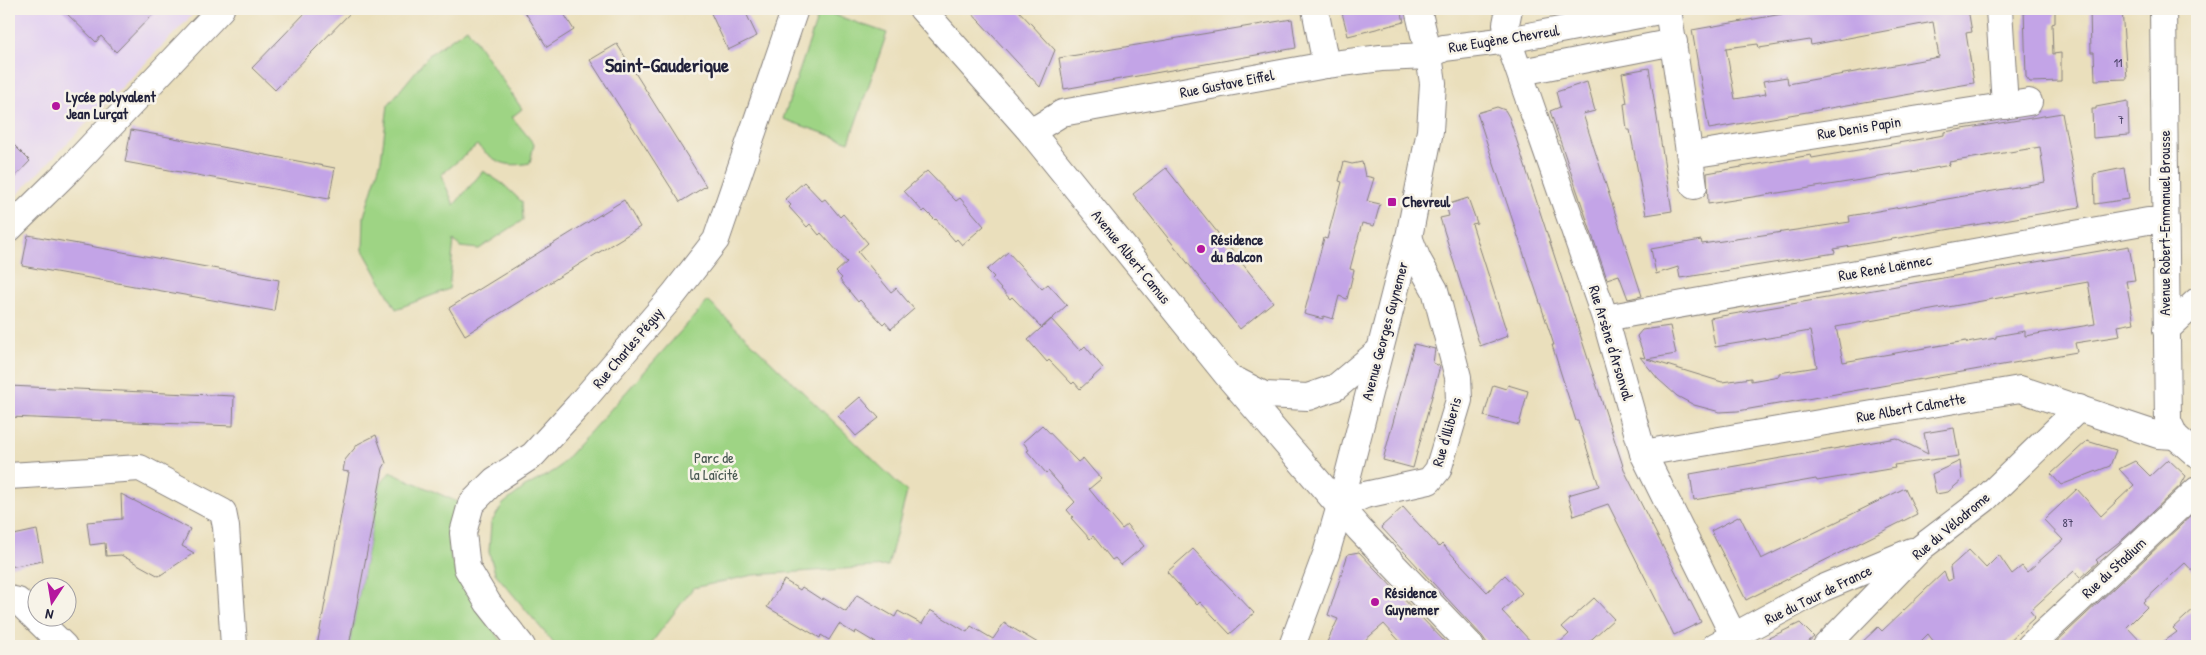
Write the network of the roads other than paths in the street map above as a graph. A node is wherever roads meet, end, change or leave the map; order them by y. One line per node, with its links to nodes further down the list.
1 (221, 9): 19 (street)
2 (796, 9): 38 (street, Rue Charles Péguy)
3 (922, 9): 15 (street, Avenue Albert Camus)
4 (1315, 9): 13 (street)
5 (1418, 9): 12 (street, Avenue Georges Guynemer)
6 (1509, 9): 10 (street, Rue Arsène d'Arsonval)
7 (1669, 9): 10 (street, Rue Eugène Chevreul); 11 (street)
8 (1999, 9): 16 (street, Rue Denis Papin)
9 (2163, 9): 18 (street, Avenue Robert-Emmanuel Brousse)
10 (1508, 40): 12 (street, Rue Eugène Chevreul); 14 (street, Rue Arsène d'Arsonval)
11 (1674, 42): 14 (street); 16 (street)
12 (1429, 56): 13 (street, Rue Gustave Eiffel); 20 (street, Avenue Georges Guynemer)
13 (1326, 66): 15 (street, Rue Gustave Eiffel)
14 (1520, 72): 22 (street, Rue Arsène d'Arsonval)
15 (1031, 132): 25 (street, Avenue Albert Camus)
16 (1690, 155): 17 (street)
17 (1694, 186)
18 (2166, 221): 22 (street, Rue René Laënnec); 23 (street, Avenue Robert-Emmanuel Brousse)
19 (9, 229)
20 (1409, 237): 24 (street, Avenue Georges Guynemer); 32 (street, Rue d'Illiberis)
21 (2197, 301): 23 (street)
22 (1605, 318): 28 (street, Rue Arsène d'Arsonval)
23 (2166, 330): 27 (street, Avenue Robert-Emmanuel Brousse)
24 (1379, 351): 25 (street); 32 (street, Avenue Georges Guynemer)
25 (1227, 375): 32 (street, Avenue Albert Camus)
26 (2079, 408): 27 (street, Rue Albert Calmette); 28 (street, Rue Albert Calmette); 33 (street, Rue du Vélodrome)
27 (2175, 436): 29 (street)
28 (1643, 453): 35 (street, Rue Arsène d'Arsonval)
29 (2197, 455)
30 (9, 476): 37 (street)
31 (2197, 490): 42 (street, Rue du Stadium)
32 (1340, 506): 39 (street, Avenue Georges Guynemer); 40 (street, Avenue Albert Camus)
33 (1922, 547): 35 (street, Rue du Tour de France); 41 (street, Rue du Vélodrome)
34 (9, 599): 36 (street)
35 (1724, 642)
36 (54, 643)
37 (234, 646)
38 (522, 646)
39 (1292, 646)
40 (1471, 646)
41 (1826, 646)
42 (2030, 646)

